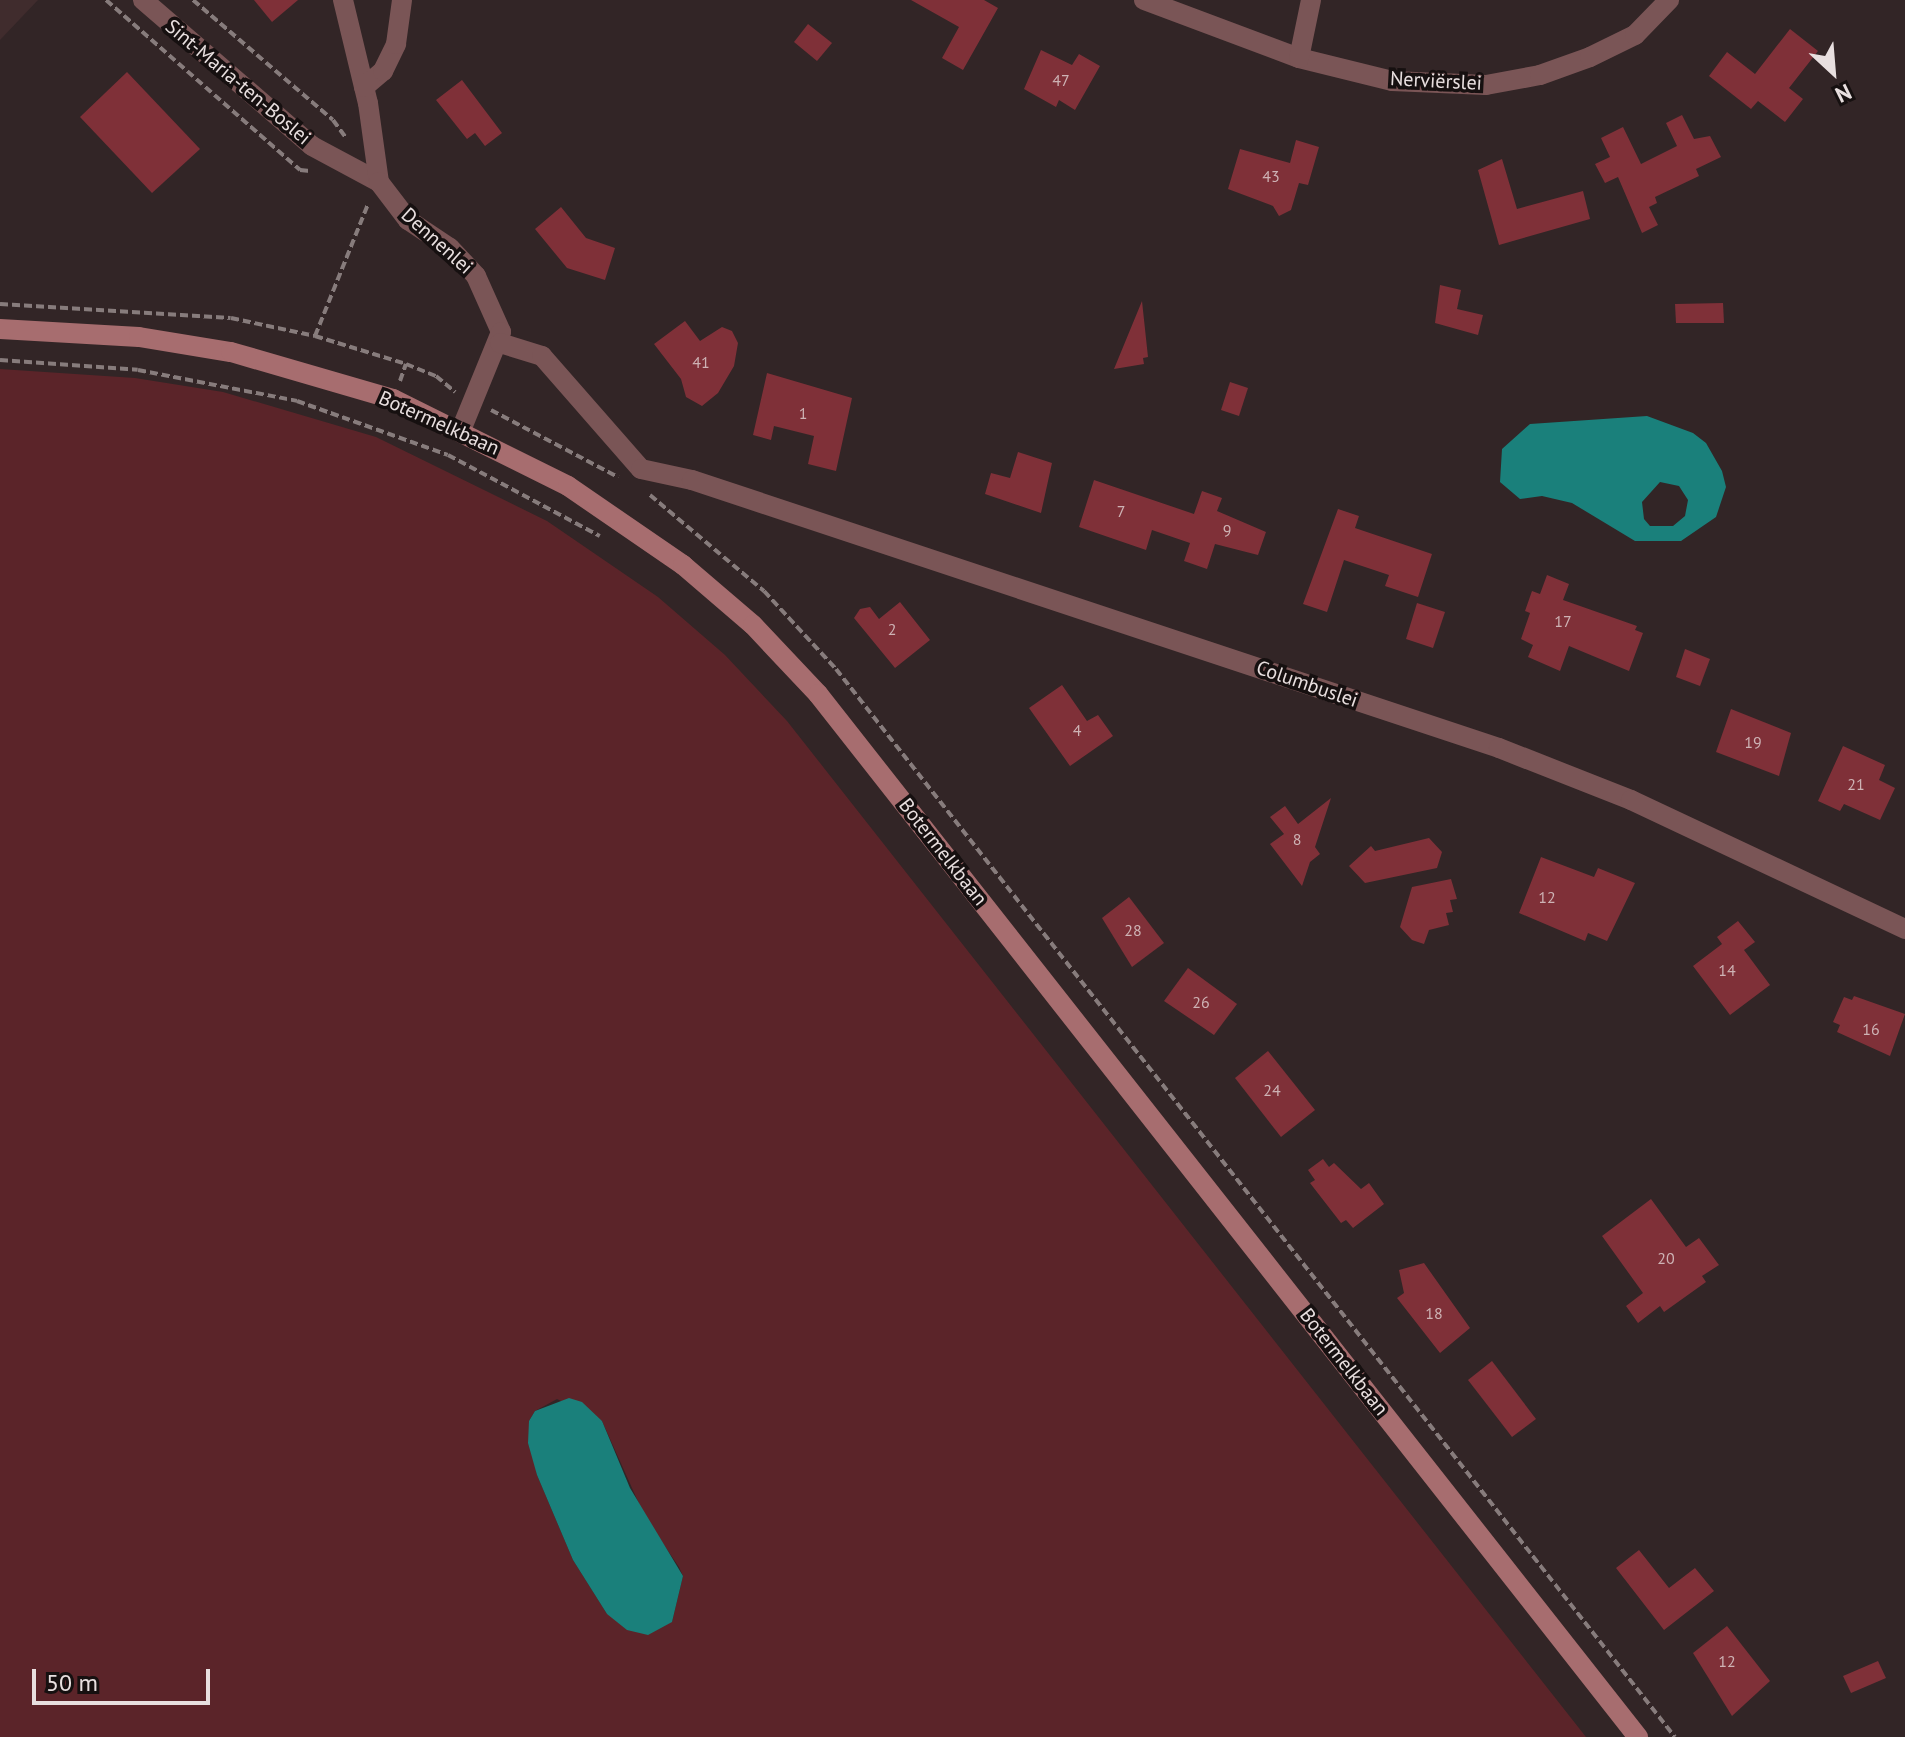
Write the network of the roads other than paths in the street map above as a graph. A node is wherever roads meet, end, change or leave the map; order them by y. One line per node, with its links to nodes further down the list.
1 (143, 0): 9 (street, Sint-Maria-ten-Boslei)
2 (343, 0): 8 (street, Dennenlei)
3 (402, 0): 8 (street)
4 (1144, 0): 7 (street, Nerviërslei)
5 (1311, 0): 7 (street)
6 (1669, 0): 7 (street, Nerviërslei)
7 (1299, 58)
8 (364, 87): 9 (street, Dennenlei)
9 (379, 182): 11 (street, Dennenlei)
10 (0, 329): 12 (main road, Botermelkbaan)
11 (500, 343): 12 (street); 13 (street, Columbuslei)
12 (461, 430): 14 (main road, Botermelkbaan)
13 (1905, 929)
14 (1638, 1737)

